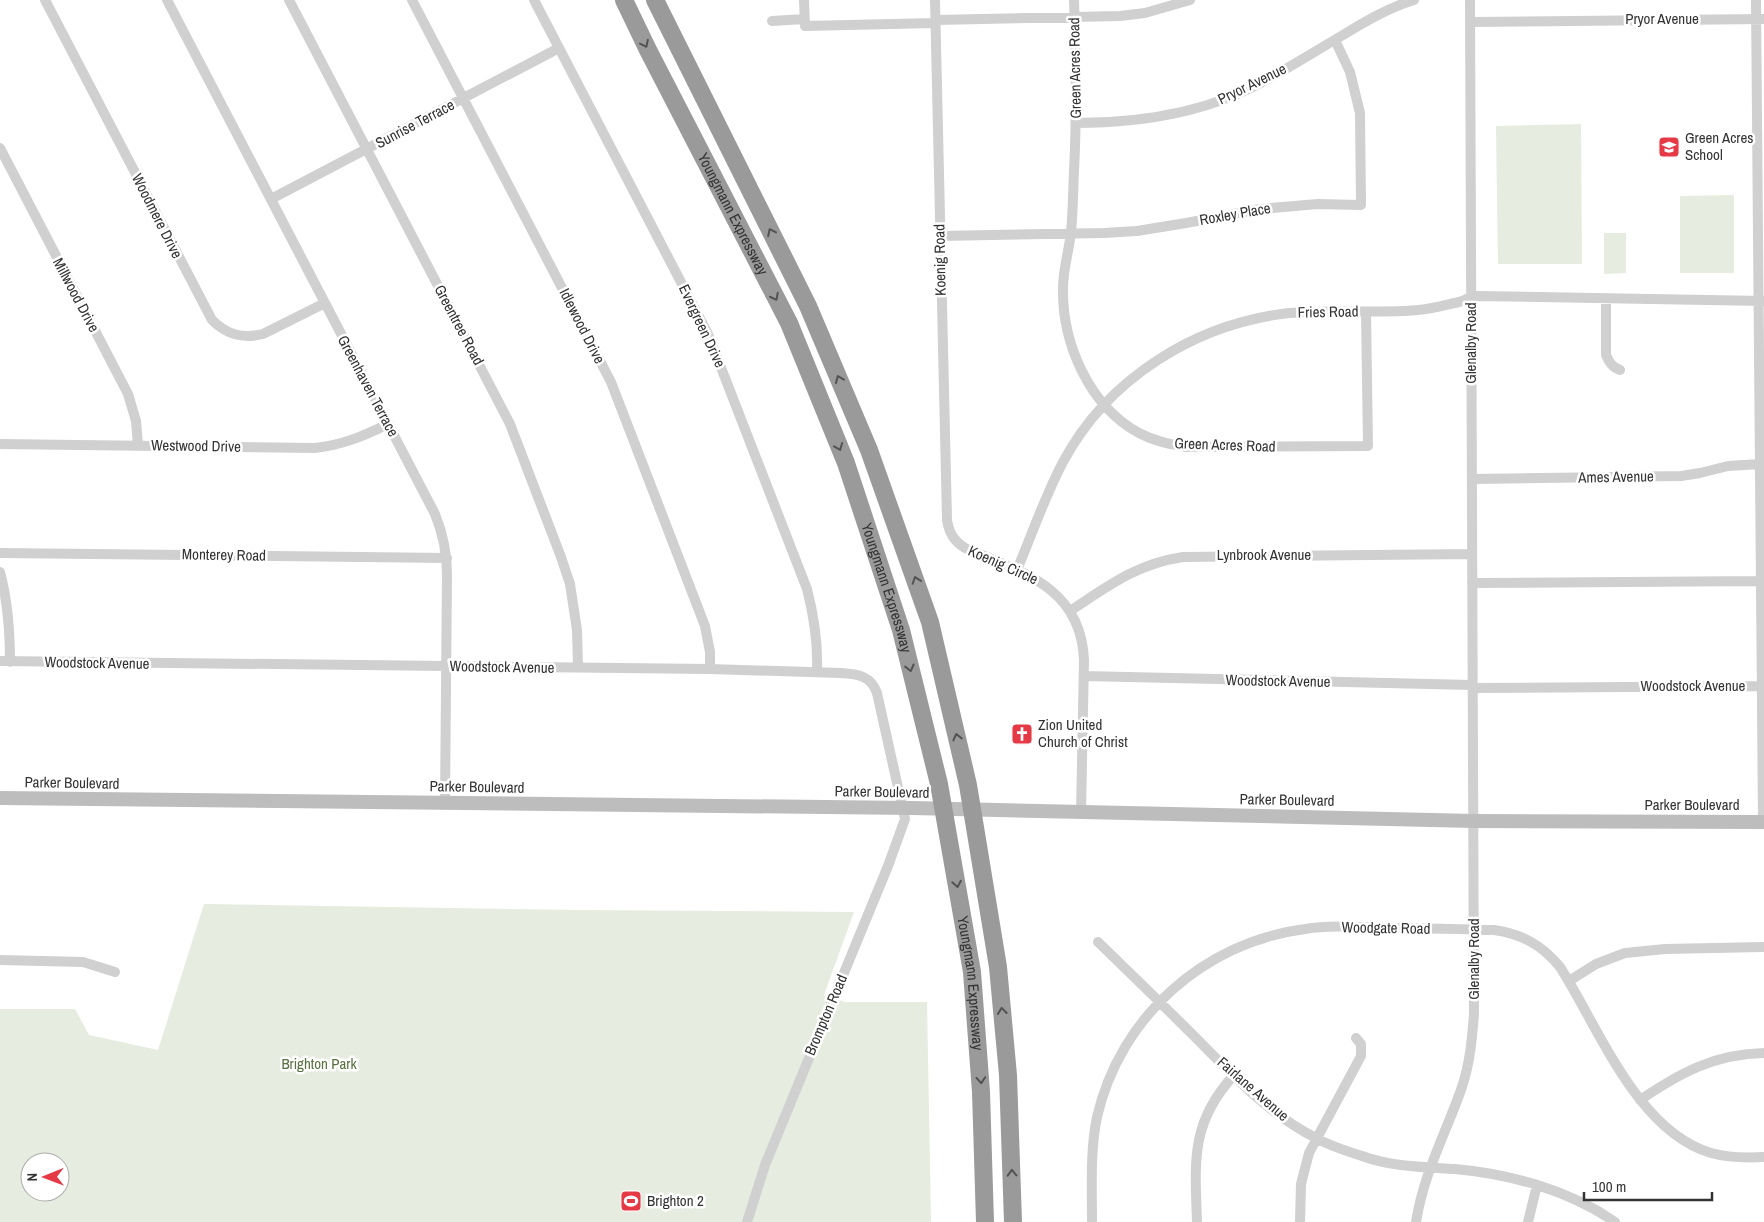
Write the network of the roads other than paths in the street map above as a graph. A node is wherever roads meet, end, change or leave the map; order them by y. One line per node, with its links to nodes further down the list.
1 (45, 0): 34 (street, Woodmere Drive)
2 (167, 0): 28 (street, Greenhaven Terrace)
3 (289, 0): 26 (street, Greentree Road)
4 (412, 0): 23 (street, Idlewood Drive)
5 (534, 0): 22 (street, Evergreen Drive)
6 (624, 0): 84 (highway, Youngmann Expressway, one-way to 84)
7 (656, 0): 85 (highway, Youngmann Expressway, one-way to 7)
8 (804, 0): 16 (street)
9 (934, 0): 19 (street, Koenig Road)
10 (1074, 0): 15 (street, Green Acres Road)
11 (1190, 0): 15 (street)
12 (1414, 0): 21 (street, Pryor Avenue)
13 (1470, 0): 20 (street, Glenalby Road)
14 (1756, 0): 17 (street)
15 (1075, 18): 19 (street); 24 (street, Green Acres Road)
16 (804, 19): 18 (street); 19 (street)
17 (1760, 19): 20 (street, Pryor Avenue); 27 (street)
18 (772, 21)
19 (935, 22): 30 (street, Koenig Road)
20 (1470, 22): 31 (street, Glenalby Road)
21 (1335, 40): 24 (street, Pryor Avenue); 29 (street, Roxley Place)
22 (559, 48): 23 (street, Sunrise Terrace); 58 (street, Evergreen Drive)
23 (464, 98): 26 (street, Sunrise Terrace); 57 (street, Idlewood Drive)
24 (1076, 123): 29 (street, Green Acres Road)
25 (0, 148): 41 (street, Millwood Drive)
26 (367, 149): 28 (street, Sunrise Terrace); 56 (street, Greentree Road)
27 (1760, 149): 33 (street)
28 (271, 199): 34 (street, Greenhaven Terrace)
29 (1071, 233): 30 (street, Roxley Place); 37 (street, Green Acres Road)
30 (940, 236): 44 (street, Koenig Road)
31 (1471, 297): 32 (street, Fries Road); 35 (street, Fries Road); 43 (street, Glenalby Road)
32 (1606, 298): 33 (street, Fries Road); 36 (street)
33 (1761, 301): 38 (street)
34 (325, 303): 39 (street, Greenhaven Terrace)
35 (1366, 312): 37 (street, Fries Road); 37 (street, Green Acres Road)
36 (1620, 370)
37 (1105, 405): 49 (street, Fries Road)
38 (1762, 422): 42 (street)
39 (388, 424): 41 (street, Westwood Drive); 48 (street, Greenhaven Terrace)
40 (0, 444): 41 (street, Westwood Drive)
41 (138, 445)
42 (1760, 464): 43 (street, Ames Avenue); 47 (street)
43 (1472, 479): 46 (street, Glenalby Road)
44 (947, 520): 49 (street, Koenig Circle)
45 (0, 553): 48 (street, Monterey Road)
46 (1472, 554): 52 (street, Glenalby Road); 53 (street, Lynbrook Avenue)
47 (1762, 554): 51 (street)
48 (447, 558): 55 (street, Greenhaven Terrace)
49 (1017, 570): 53 (street, Koenig Circle)
50 (0, 572): 54 (street)
51 (1761, 581): 52 (street); 61 (street)
52 (1472, 583): 60 (street, Glenalby Road)
53 (1070, 611): 59 (street, Koenig Circle)
54 (5, 662): 55 (street, Woodstock Avenue)
55 (446, 666): 56 (street, Woodstock Avenue); 63 (street, Greenhaven Terrace)
56 (578, 667): 57 (street, Woodstock Avenue)
57 (710, 669): 58 (street, Woodstock Avenue)
58 (817, 672): 64 (street, Woodstock Avenue)
59 (1084, 676): 60 (street, Woodstock Avenue); 65 (street, Koenig Circle)
60 (1472, 686): 61 (street, Woodstock Avenue); 66 (street, Glenalby Road)
61 (1763, 686): 67 (street)
62 (0, 798): 63 (street, Parker Boulevard)
63 (445, 802): 64 (street, Parker Boulevard)
64 (903, 808): 65 (street, Parker Boulevard); 83 (street, Brompton Road)
65 (1081, 813): 66 (street, Parker Boulevard)
66 (1474, 821): 67 (street, Parker Boulevard); 68 (street, Glenalby Road)
67 (1764, 822)
68 (1474, 929): 73 (street, Woodgate Road); 74 (street, Woodgate Road); 81 (street, Glenalby Road)
69 (1098, 942): 74 (street, Fairlane Avenue)
70 (1764, 947): 73 (street)
71 (0, 960): 72 (street)
72 (115, 972)
73 (1569, 981): 78 (street, Woodgate Road)
74 (1159, 1002): 77 (street, Fairlane Avenue); 86 (street, Woodgate Road)
75 (1356, 1038): 79 (street)
76 (1764, 1053): 78 (street)
77 (1234, 1076): 79 (street, Fairlane Avenue); 87 (street)
78 (1640, 1100): 80 (street, Woodgate Road)
79 (1316, 1139): 81 (street, Fairlane Avenue); 88 (street)
80 (1764, 1158)
81 (1429, 1168): 82 (street, Fairlane Avenue); 89 (street, Glenalby Road)
82 (1537, 1185): 90 (street); 91 (street, Fairlane Avenue)
83 (747, 1222)
84 (985, 1222)
85 (1013, 1222)
86 (1092, 1222)
87 (1197, 1222)
88 (1300, 1222)
89 (1416, 1222)
90 (1528, 1222)
91 (1615, 1222)

